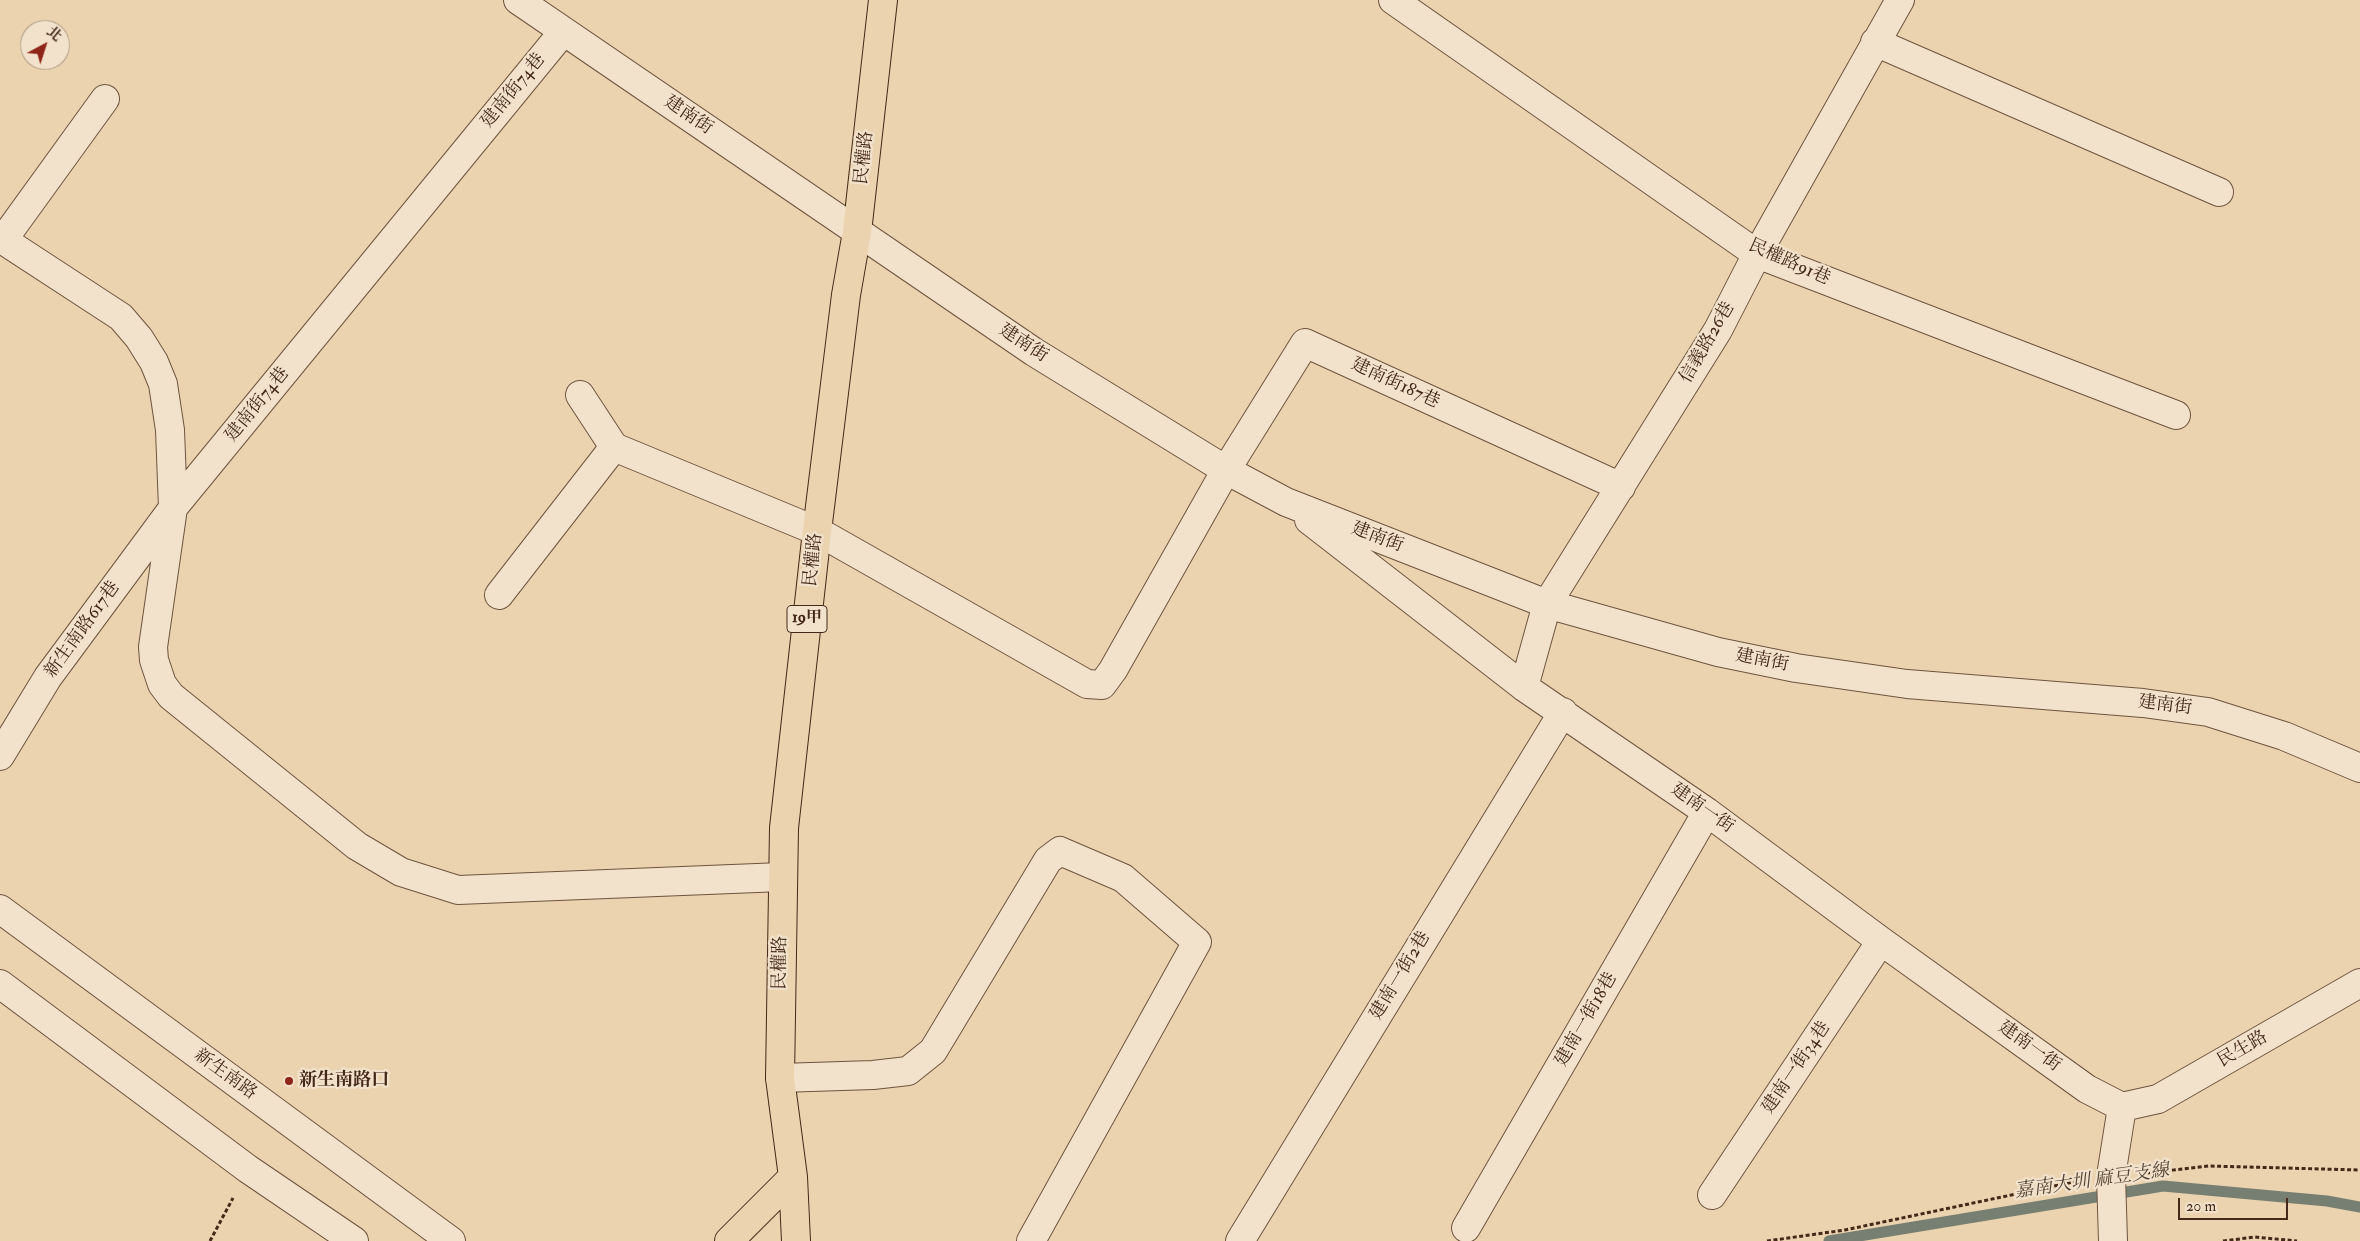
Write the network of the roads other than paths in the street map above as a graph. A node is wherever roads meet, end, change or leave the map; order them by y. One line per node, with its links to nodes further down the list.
1 (518, 0): 5 (street, 建南街)
2 (883, 0): 9 (main road, 民權路 / 19甲)
3 (1393, 0): 11 (street, 民權路91巷)
4 (1900, 0): 6 (street, 信義路26巷)
5 (563, 32): 9 (street, 建南街); 18 (street, 建南街74巷)
6 (1875, 42): 8 (street); 11 (street, 信義路26巷)
7 (105, 99): 10 (street)
8 (2220, 192)
9 (857, 232): 15 (street, 建南街); 19 (main road, 民權路 / 19甲)
10 (1, 239): 18 (street)
11 (1757, 254): 13 (street, 民權路91巷); 16 (street, 信義路26巷)
12 (580, 395): 14 (street)
13 (2176, 415)
14 (614, 448): 19 (street); 20 (street)
15 (1226, 470): 16 (street, 建南街187巷); 17 (street, 建南街); 19 (street)
16 (1621, 487): 21 (street, 信義路26巷)
17 (1286, 502): 21 (street, 建南街); 22 (street, 建南一街)
18 (173, 508): 24 (street, 新生南路617巷); 27 (street)
19 (817, 531): 27 (main road, 民權路 / 19甲)
20 (499, 595)
21 (1547, 604): 22 (street, 信義路26巷); 25 (street, 建南街)
22 (1524, 687): 23 (street, 建南一街)
23 (1563, 712): 26 (street, 建南一街); 42 (street, 建南一街2巷)
24 (0, 756)
25 (2360, 768)
26 (1708, 812): 29 (street, 建南一街); 36 (street, 建南一街18巷)
27 (782, 877): 32 (main road, 民權路 / 19甲)
28 (0, 909): 38 (street, 新生南路)
29 (1881, 941): 33 (street, 建南一街); 35 (street, 建南一街34巷)
30 (2360, 983): 33 (street, 民生路)
31 (0, 984): 37 (street)
32 (780, 1078): 34 (main road, 民權路 / 19甲); 41 (street)
33 (2122, 1108): 43 (street)
34 (793, 1177): 39 (main road); 40 (main road, 民權路 / 19甲)
35 (1712, 1196)
36 (1466, 1228)
37 (354, 1241)
38 (451, 1241)
39 (729, 1241)
40 (796, 1241)
41 (1032, 1241)
42 (1240, 1241)
43 (2112, 1241)

